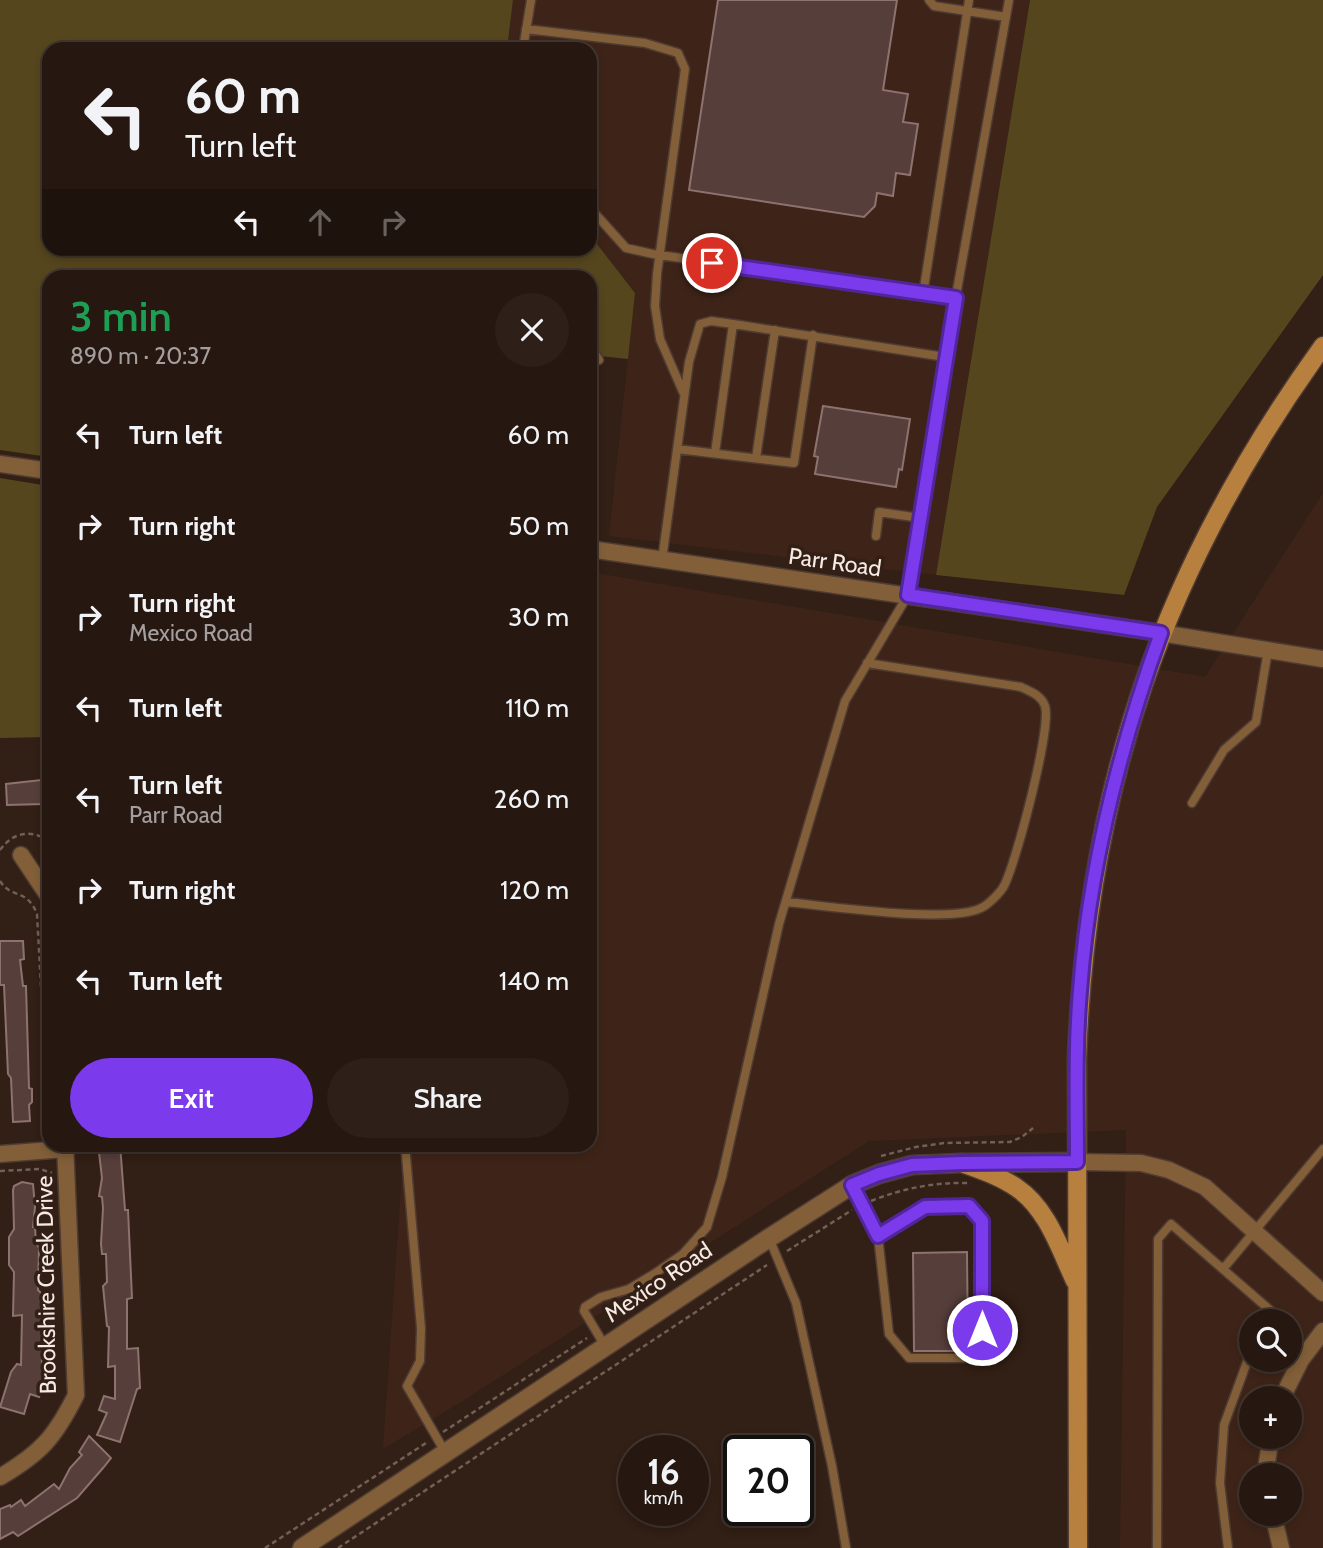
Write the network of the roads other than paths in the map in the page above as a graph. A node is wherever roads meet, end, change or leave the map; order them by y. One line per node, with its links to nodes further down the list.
1 (531, 0): 7 (lane)
2 (929, 0): 5 (lane)
3 (969, 0): 5 (lane)
4 (1009, 0): 6 (lane)
5 (967, 11): 6 (lane); 11 (lane)
6 (1006, 17): 12 (lane)
7 (526, 29): 8 (lane); 10 (lane)
8 (524, 42)
9 (597, 216): 10 (lane)
10 (659, 255): 11 (lane); 20 (lane)
11 (923, 294): 12 (lane)
12 (956, 298): 18 (lane)
13 (733, 324): 14 (lane); 20 (lane); 22 (lane)
14 (775, 330): 15 (lane); 23 (lane)
15 (813, 335): 18 (lane); 23 (lane)
16 (1323, 346): 31 (main road)
17 (597, 357): 19 (lane)
18 (945, 357): 26 (lane)
19 (599, 360)
20 (685, 395): 21 (lane)
21 (677, 449): 22 (lane); 29 (lane)
22 (715, 453): 23 (lane)
23 (756, 458)
24 (0, 464): 25 (street)
25 (42, 470)
26 (920, 518): 27 (lane); 30 (lane)
27 (876, 536)
28 (597, 550): 29 (street, Parr Road)
29 (662, 560): 30 (street, Parr Road)
30 (908, 595): 31 (street, Parr Road); 34 (lane)
31 (1161, 633): 32 (street, Parr Road); 44 (main road)
32 (1268, 650): 33 (street, Parr Road); 35 (lane)
33 (1323, 659)
34 (867, 663): 38 (lane); 38 (lane)
35 (1192, 803)
36 (21, 855): 37 (street)
37 (42, 886)
38 (786, 902): 55 (lane)
39 (42, 1149): 43 (street)
40 (1323, 1149): 47 (lane)
41 (65, 1152): 59 (street, Brookshire Creek Drive)
42 (406, 1152): 58 (lane)
43 (0, 1154)
44 (1077, 1162): 45 (street, Mexico Road); 47 (street); 51 (main road)
45 (962, 1163): 46 (street, Mexico Road); 51 (main road)
46 (852, 1185): 48 (lane); 49 (street, Mexico Road)
47 (1255, 1232): 50 (lane); 52 (street)
48 (878, 1236): 48 (lane)
49 (769, 1238): 55 (street, Mexico Road); 62 (lane)
50 (1223, 1269): 53 (lane); 64 (lane)
51 (1077, 1284): 63 (main road)
52 (1323, 1293)
53 (1269, 1309)
54 (1323, 1331): 57 (street)
55 (606, 1346): 58 (street, Mexico Road)
56 (1243, 1372): 65 (lane)
57 (1288, 1386)
58 (445, 1452): 61 (street, Mexico Road)
59 (0, 1478)
60 (1276, 1526): 66 (street)
61 (302, 1548)
62 (846, 1548)
63 (1078, 1548)
64 (1157, 1548)
65 (1228, 1548)
66 (1281, 1548)

